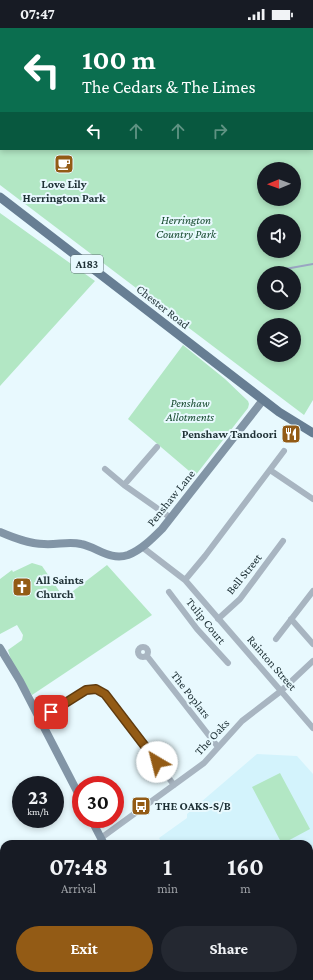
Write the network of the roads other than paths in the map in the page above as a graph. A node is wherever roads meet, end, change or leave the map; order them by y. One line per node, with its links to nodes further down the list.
1 (0, 197): 2 (main road, Chester Road / A183)
2 (263, 400): 3 (main road, Chester Road / A183); 10 (street, Penshaw Lane)
3 (313, 433)
4 (156, 447): 8 (street)
5 (284, 451): 7 (street)
6 (105, 469): 8 (street)
7 (270, 470): 9 (street); 14 (street)
8 (124, 485): 10 (street)
9 (313, 499)
10 (171, 518): 13 (street, Penshaw Lane)
11 (0, 532): 13 (street, Penshaw Lane)
12 (283, 541): 17 (street, Bell Street)
13 (142, 547): 14 (street, Rainton Street)
14 (185, 580): 17 (street, Rainton Street)
15 (313, 591): 18 (street)
16 (169, 592): 24 (street, Tulip Court)
17 (216, 616): 25 (street, Rainton Street)
18 (291, 619): 19 (street); 20 (street)
19 (276, 639)
20 (313, 644)
21 (0, 648): 26 (street)
22 (147, 656): 28 (street, The Poplars)
23 (313, 661): 25 (street, The Oaks)
24 (228, 663)
25 (281, 691): 27 (street, Rainton Street); 28 (street, The Oaks)
26 (40, 720): 29 (street); 30 (street)
27 (313, 728)
28 (218, 747): 30 (street, The Oaks)
29 (72, 782)
30 (174, 785): 33 (street, The Oaks)
31 (96, 828): 32 (street)
32 (102, 840)
33 (103, 840)

